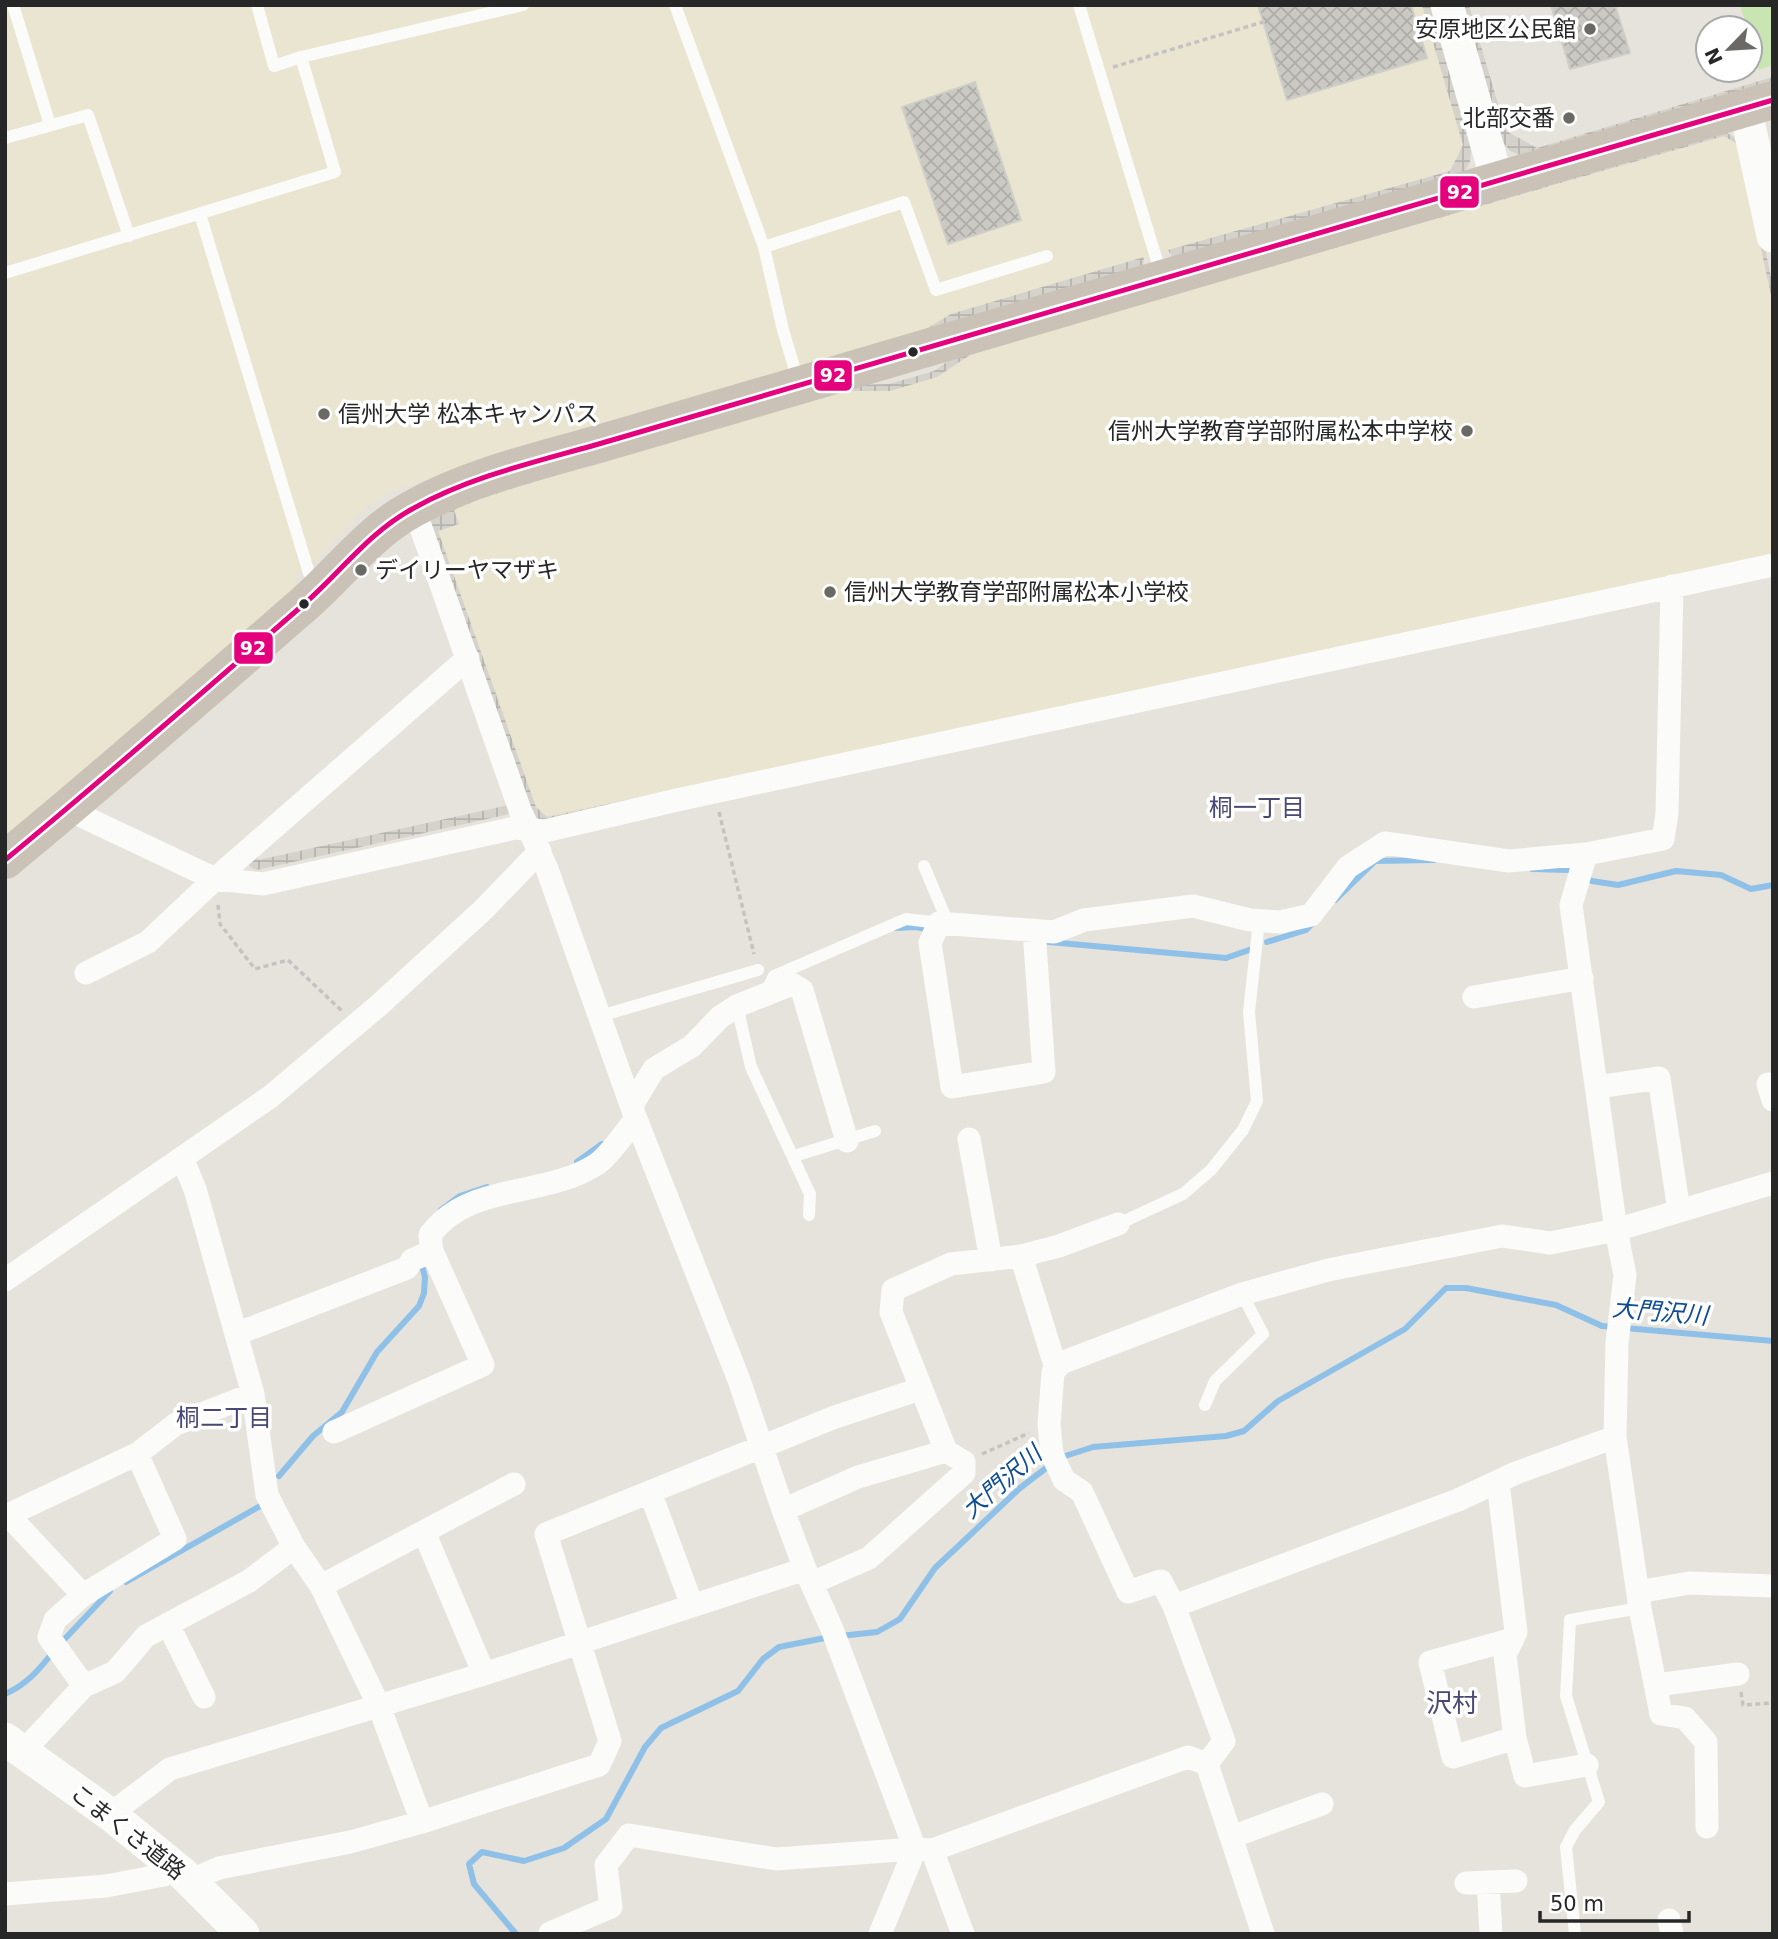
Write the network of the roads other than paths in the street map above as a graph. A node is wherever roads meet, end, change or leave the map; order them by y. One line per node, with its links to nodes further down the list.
1 (13, 5): 9 (lane)
2 (257, 5): 7 (lane)
3 (523, 5): 7 (lane)
4 (675, 5): 16 (lane)
5 (1079, 5): 19 (lane)
6 (1447, 5): 11 (street)
7 (301, 57): 13 (lane)
8 (1759, 103): 11 (highway); 12 (street)
9 (50, 125): 10 (lane); 14 (lane)
10 (5, 138)
11 (1497, 180): 19 (highway)
12 (1768, 193): 15 (street)
13 (200, 214): 14 (lane); 24 (lane)
14 (129, 236): 18 (lane)
15 (1773, 236)
16 (764, 247): 17 (lane); 20 (lane)
17 (1047, 256)
18 (5, 273)
19 (1162, 278): 20 (highway)
20 (799, 386): 21 (highway)
21 (414, 508): 24 (highway); 25 (street)
22 (1773, 565): 23 (street)
23 (1672, 586): 27 (street); 28 (street)
24 (321, 589): 26 (highway)
25 (468, 658): 27 (street); 31 (street)
26 (67, 809): 29 (highway); 31 (street)
27 (535, 841): 31 (street); 41 (street); 48 (street)
28 (1586, 854): 32 (street); 37 (street)
29 (5, 860)
30 (924, 866): 33 (lane)
31 (215, 879): 36 (street)
32 (1259, 921): 34 (street); 52 (lane)
33 (943, 923): 34 (street); 34 (street); 38 (lane)
34 (1034, 930)
35 (758, 970): 41 (lane)
36 (86, 973)
37 (1582, 978): 39 (street); 42 (street)
38 (765, 995): 40 (street); 46 (street)
39 (1474, 997)
40 (737, 1006): 43 (street); 47 (lane)
41 (600, 1016): 43 (street)
42 (1597, 1087): 50 (street); 53 (street)
43 (634, 1112): 54 (street); 66 (street)
44 (875, 1131): 46 (lane)
45 (968, 1139): 56 (street)
46 (847, 1140): 47 (lane)
47 (793, 1156): 51 (lane)
48 (182, 1158): 57 (street); 59 (street)
49 (1773, 1183): 50 (street)
50 (1679, 1211): 53 (street)
51 (809, 1215)
52 (1118, 1224): 55 (street)
53 (1616, 1230): 58 (street); 65 (street)
54 (424, 1254): 59 (street); 64 (street)
55 (1021, 1256): 56 (street); 60 (street)
56 (991, 1260): 61 (street)
57 (5, 1280)
58 (1242, 1294): 60 (street); 63 (lane)
59 (236, 1334): 62 (street)
60 (1056, 1368): 81 (street)
61 (920, 1389): 66 (street); 68 (street)
62 (253, 1394): 67 (street); 74 (street)
63 (1205, 1405)
64 (334, 1432)
65 (1615, 1437): 69 (street); 79 (street)
66 (760, 1448): 71 (street); 72 (street)
67 (137, 1454): 78 (street); 78 (street)
68 (955, 1456): 72 (street); 75 (street)
69 (1498, 1482): 81 (street); 83 (street)
70 (514, 1484): 73 (street)
71 (650, 1492): 80 (street); 84 (street)
72 (783, 1510): 75 (street)
73 (425, 1532): 76 (street); 85 (street)
74 (294, 1547): 76 (street); 82 (street)
75 (808, 1576): 80 (street); 100 (street)
76 (321, 1586): 90 (street)
77 (1773, 1586): 79 (street)
78 (83, 1595): 88 (street)
79 (1639, 1600): 87 (street); 94 (lane)
80 (692, 1605): 84 (street)
81 (1174, 1606): 93 (street)
82 (168, 1624): 88 (street); 89 (street)
83 (1513, 1639): 91 (street); 91 (street)
84 (581, 1643): 85 (street); 97 (street)
85 (484, 1674): 90 (street)
86 (1738, 1674): 87 (street)
87 (1656, 1685): 98 (street)
88 (85, 1686): 92 (street)
89 (204, 1698)
90 (379, 1706): 96 (street); 97 (street)
91 (1515, 1738): 94 (street)
92 (15, 1746): 101 (street, こまくさ道路)
93 (1207, 1764): 99 (street); 100 (street)
94 (1587, 1765): 110 (lane)
95 (1322, 1804): 99 (street)
96 (121, 1805)
97 (422, 1822): 101 (street)
98 (1707, 1827)
99 (1231, 1837): 108 (street)
100 (923, 1850): 104 (street); 106 (street); 107 (street)
101 (179, 1879): 103 (street); 105 (street, こまくさ道路)
102 (1516, 1881): 109 (street)
103 (5, 1894)
104 (550, 1933)
105 (243, 1934)
106 (880, 1934)
107 (963, 1934)
108 (1264, 1934)
109 (1491, 1934)
110 (1575, 1934)

